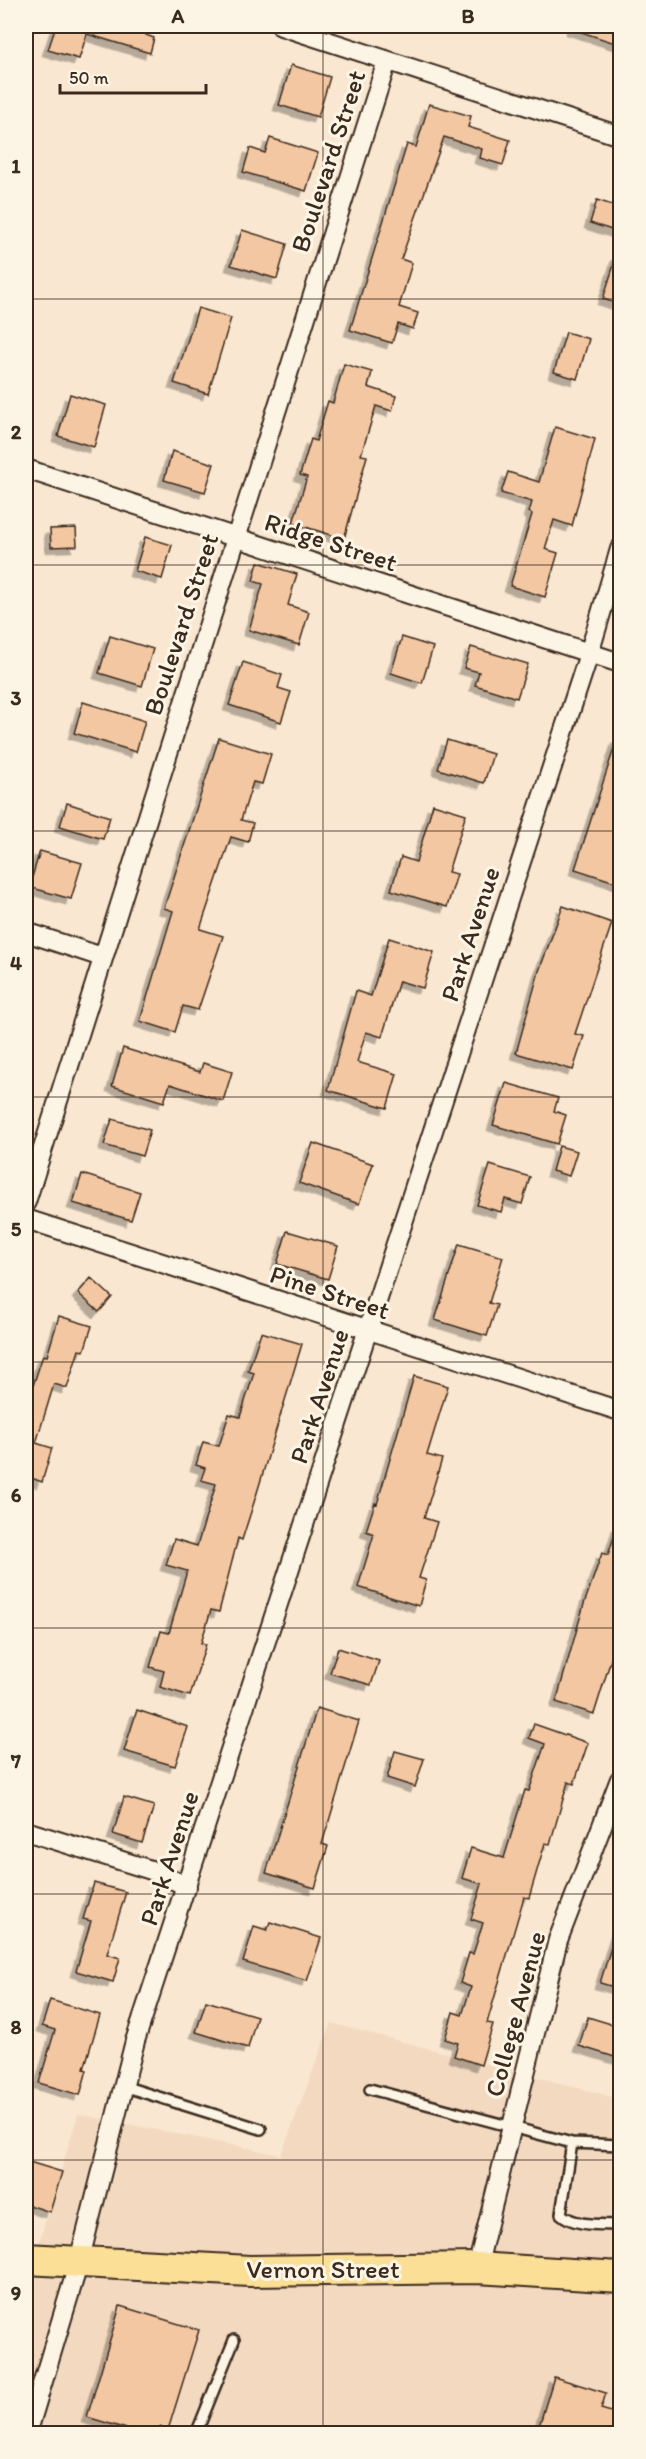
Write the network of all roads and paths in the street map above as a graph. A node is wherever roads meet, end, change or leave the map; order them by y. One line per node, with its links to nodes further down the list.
1 (281, 26): 2 (street)
2 (387, 61): 3 (street); 5 (street, Boulevard Street)
3 (621, 136)
4 (26, 469): 5 (street, Ridge Street)
5 (235, 538): 7 (street, Ridge Street); 10 (street, Boulevard Street)
6 (621, 549): 7 (street, Park Avenue)
7 (589, 654): 8 (street, Ridge Street); 13 (street, Park Avenue)
8 (621, 663)
9 (26, 932): 10 (street)
10 (102, 957): 11 (street, Boulevard Street)
11 (26, 1202)
12 (26, 1219): 13 (street, Pine Street)
13 (367, 1331): 14 (street, Pine Street); 17 (street, Park Avenue)
14 (621, 1411)
15 (621, 1779): 21 (street, College Avenue)
16 (26, 1831): 17 (street)
17 (187, 1886): 18 (street, Park Avenue)
18 (123, 2086): 20 (lane); 26 (street, Park Avenue)
19 (370, 2089): 21 (lane)
20 (261, 2129)
21 (512, 2129): 22 (lane); 27 (street, College Avenue)
22 (572, 2143): 23 (lane); 24 (lane)
23 (621, 2145)
24 (621, 2225)
25 (26, 2259): 26 (main road, Vernon Street)
26 (79, 2262): 27 (main road, Vernon Street); 30 (street, Park Avenue)
27 (477, 2268): 28 (main road, Vernon Street)
28 (621, 2277)
29 (234, 2340): 31 (lane)
30 (28, 2424)
31 (196, 2433)

